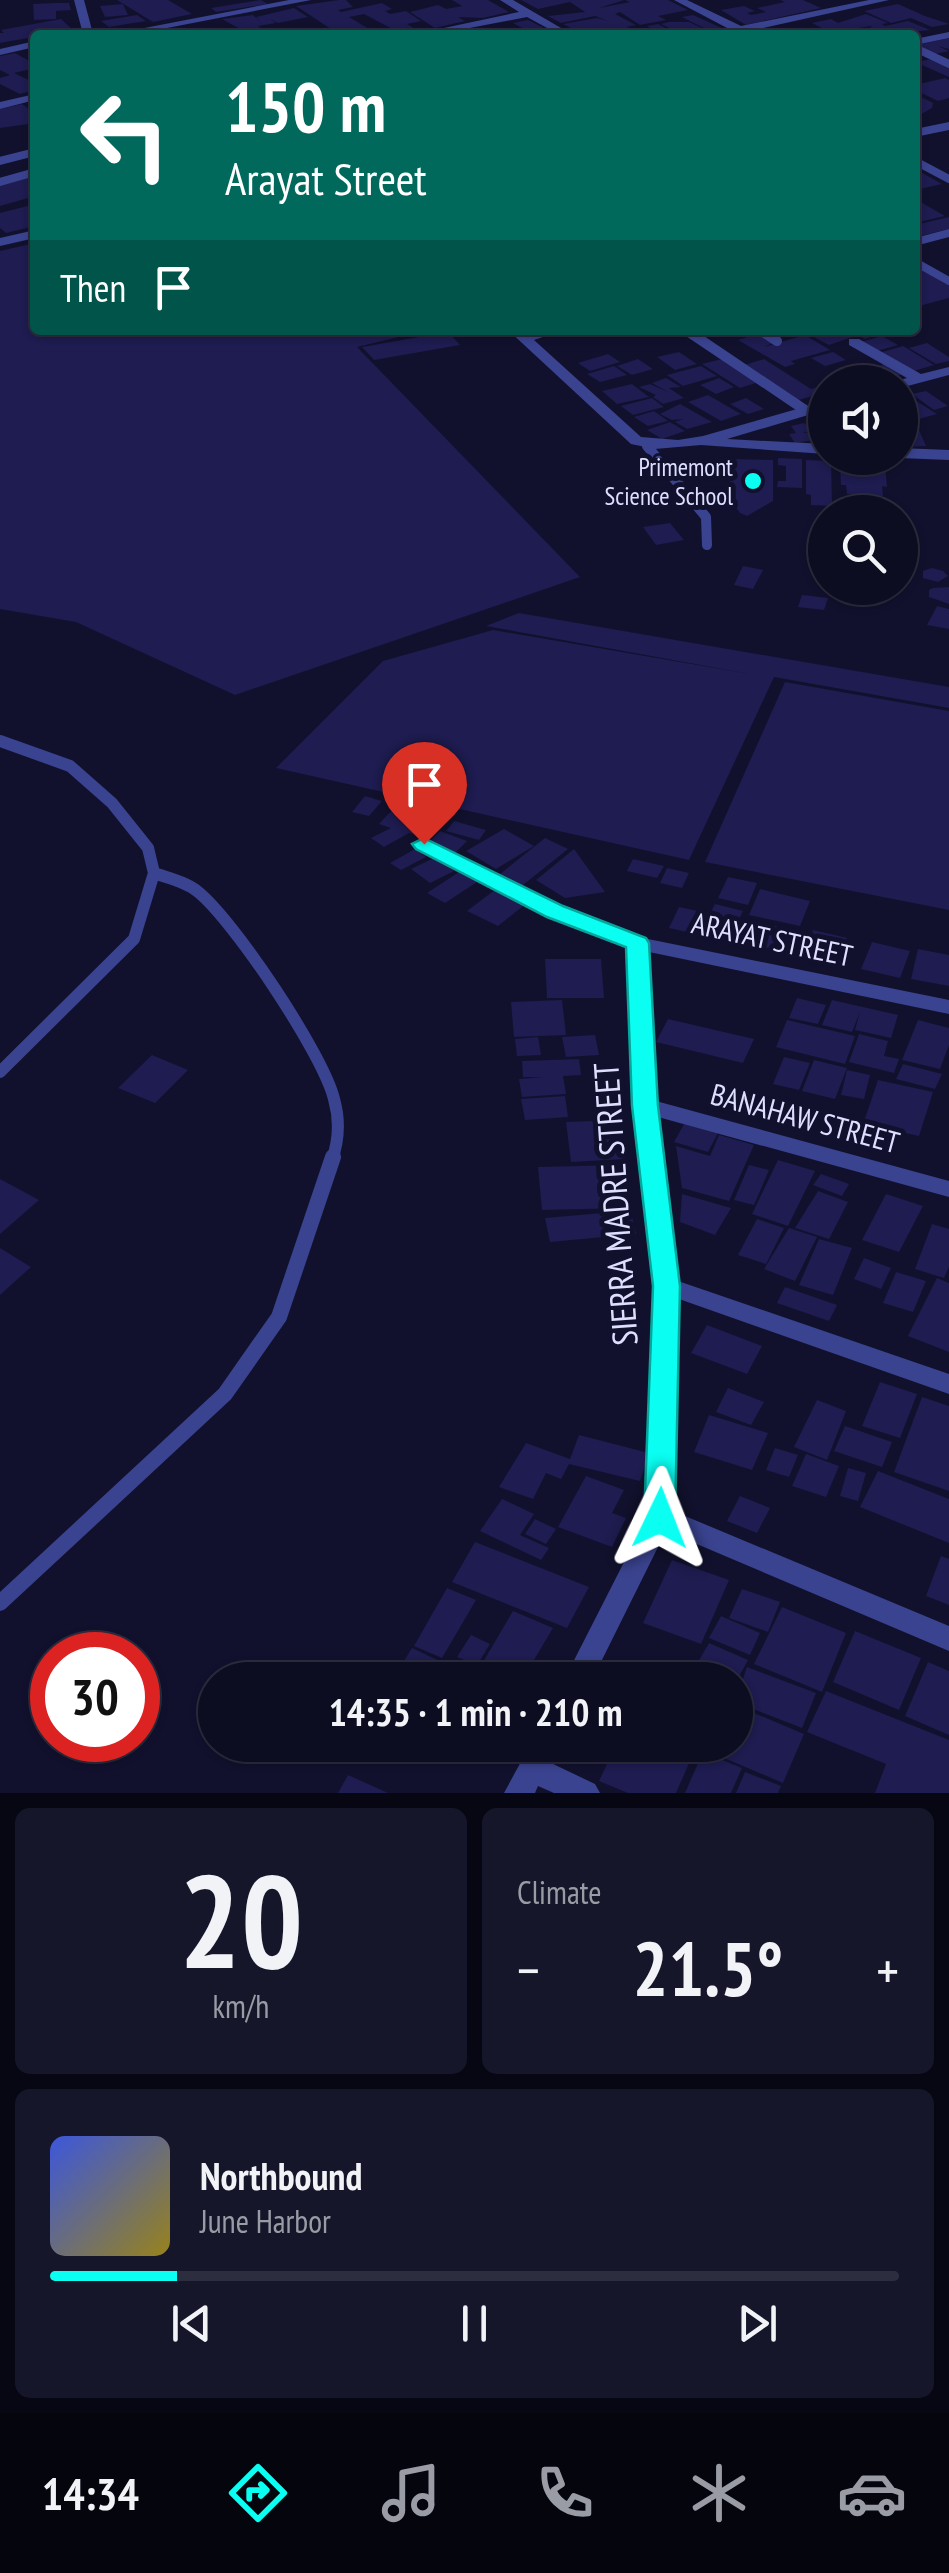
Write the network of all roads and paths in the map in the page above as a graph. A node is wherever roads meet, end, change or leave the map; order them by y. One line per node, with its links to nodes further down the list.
1 (79, 0): 7 (street)
2 (306, 0): 8 (street)
3 (505, 0): 6 (street)
4 (680, 0): 11 (street)
5 (884, 0): 11 (street)
6 (529, 13): 9 (street); 10 (street)
7 (89, 30)
8 (141, 30)
9 (442, 30)
10 (559, 30)
11 (740, 30)
12 (949, 35): 13 (street)
13 (920, 44)
14 (30, 45): 16 (street)
15 (920, 48): 17 (lane)
16 (0, 52)
17 (949, 64)
18 (30, 98): 19 (street)
19 (0, 106)
20 (949, 126): 21 (street)
21 (920, 133)
22 (30, 153): 23 (lane)
23 (0, 161)
24 (920, 164): 26 (lane)
25 (30, 173): 27 (lane)
26 (949, 179)
27 (0, 182)
28 (949, 233): 30 (street)
29 (30, 235): 31 (street)
30 (920, 241)
31 (0, 242)
32 (920, 265): 33 (lane)
33 (949, 281)
34 (521, 335): 44 (street)
35 (693, 335): 42 (lane)
36 (767, 335): 37 (lane)
37 (777, 342)
38 (854, 342): 40 (street)
39 (949, 371): 40 (street)
40 (920, 379)
41 (808, 409): 42 (street)
42 (805, 410): 43 (street)
43 (690, 442): 44 (street); 45 (street)
44 (647, 446): 48 (lane)
45 (808, 448)
46 (918, 454): 47 (street)
47 (949, 456)
48 (706, 545)
49 (0, 741): 51 (lane)
50 (424, 844): 52 (street, ARAYAT STREET)
51 (154, 873): 54 (lane); 60 (lane)
52 (638, 943): 53 (street, ARAYAT STREET); 55 (street, SIERRA MADRE STREET)
53 (949, 1007)
54 (0, 1072)
55 (645, 1106): 56 (street, BANAHAW STREET); 57 (street, SIERRA MADRE STREET)
56 (949, 1189)
57 (666, 1286): 58 (street); 59 (street, SIERRA MADRE STREET)
58 (949, 1384)
59 (660, 1518): 61 (street); 62 (street, SIERRA MADRE STREET)
60 (0, 1604)
61 (949, 1639)
62 (587, 1662)
63 (532, 1769): 64 (street)
64 (585, 1793)

